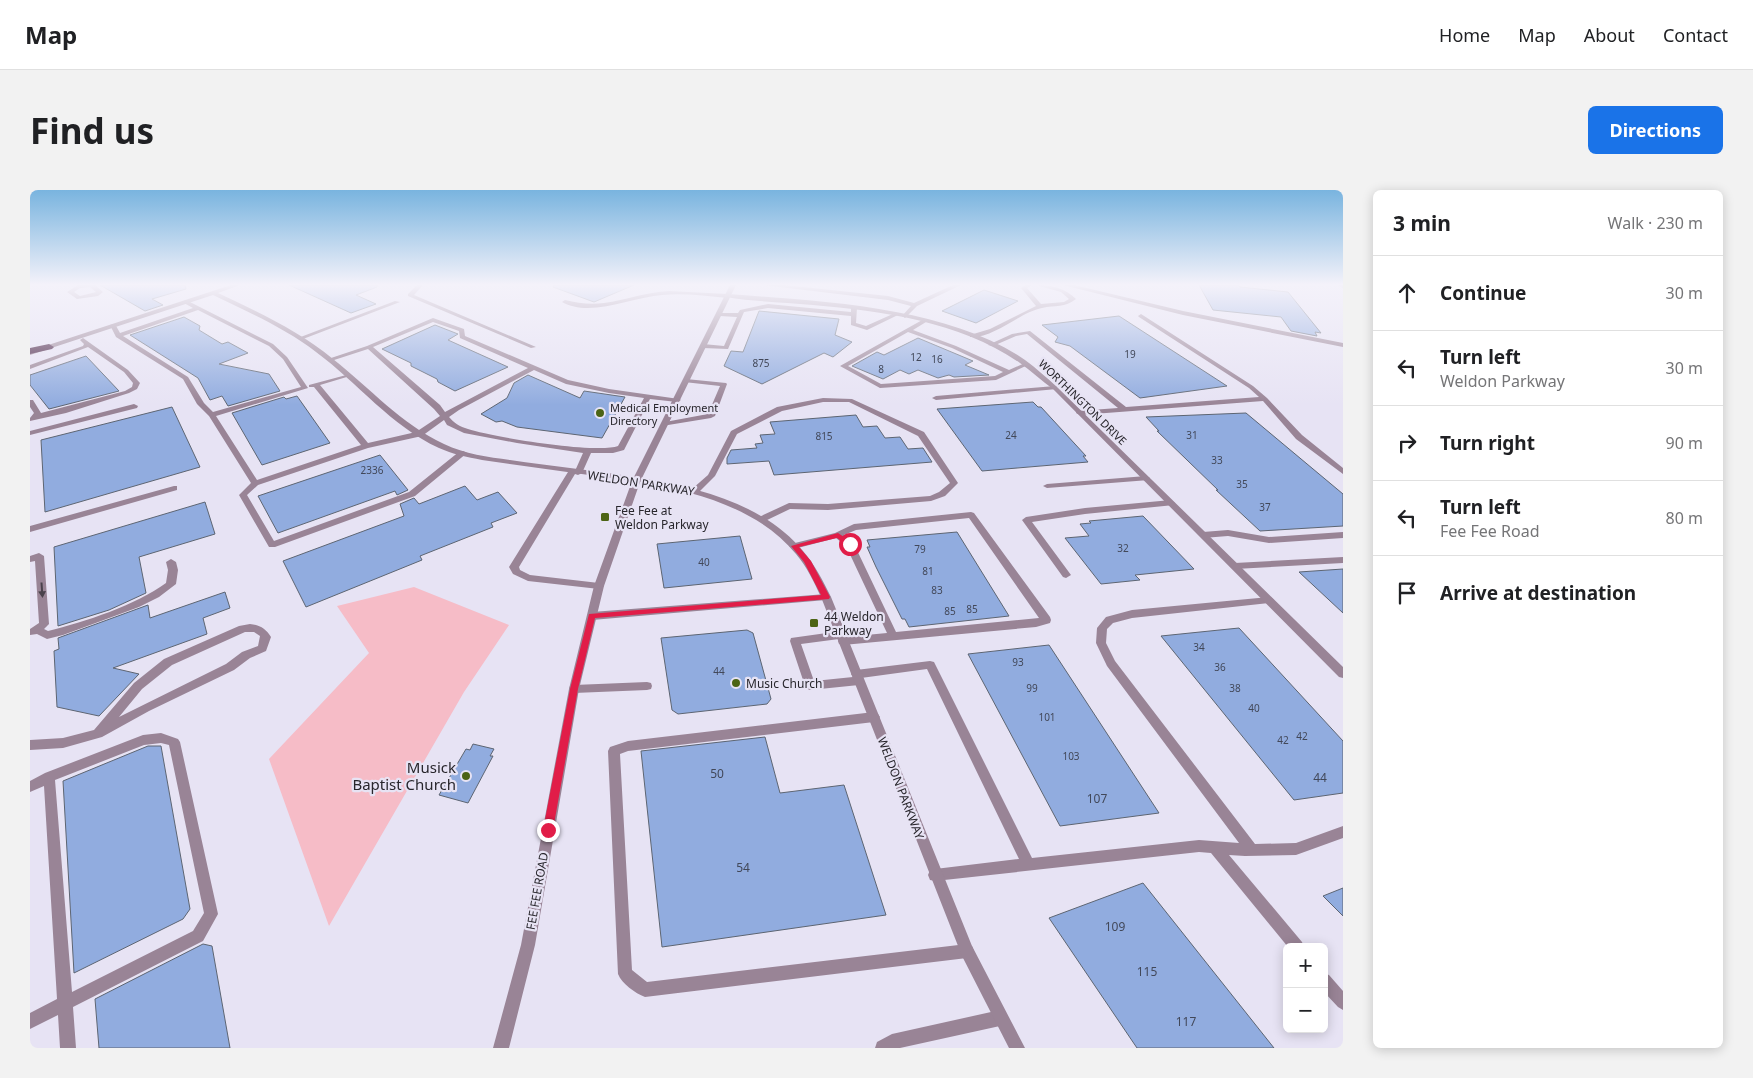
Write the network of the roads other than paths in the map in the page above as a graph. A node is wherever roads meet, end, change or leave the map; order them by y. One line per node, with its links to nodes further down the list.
1 (113, 325): 19 (street); 21 (street)
2 (150, 325): 19 (street)
3 (232, 325): 39 (street)
4 (276, 325): 22 (street, WELDON PARKWAY)
5 (336, 325): 22 (street)
6 (421, 325): 28 (street)
7 (448, 325): 34 (street)
8 (481, 325): 29 (street)
9 (714, 325): 26 (street, FEE FEE ROAD)
10 (736, 325): 26 (street)
11 (857, 325): 12 (street)
12 (875, 325)
13 (917, 325): 18 (street)
14 (937, 325): 20 (street, WORTHINGTON DRIVE)
15 (1002, 325): 20 (street)
16 (1155, 325): 43 (street)
17 (1241, 325): 27 (street)
18 (908, 330): 35 (street); 35 (street)
19 (118, 336): 49 (street)
20 (972, 336): 24 (street, WORTHINGTON DRIVE)
21 (78, 337): 23 (street); 25 (street)
22 (301, 338): 31 (street, WELDON PARKWAY)
23 (87, 344): 33 (street); 51 (street)
24 (991, 345): 32 (street, WORTHINGTON DRIVE); 47 (street)
25 (49, 346): 30 (highway)
26 (703, 346): 37 (street, FEE FEE ROAD)
27 (1343, 346)
28 (369, 347): 31 (street); 50 (street)
29 (533, 347)
30 (30, 352)
31 (330, 359): 36 (street, WELDON PARKWAY)
32 (1027, 364): 35 (street); 40 (street, WORTHINGTON DRIVE)
33 (30, 367)
34 (533, 368): 41 (street); 50 (street)
35 (1008, 372)
36 (348, 375): 38 (street); 54 (street, WELDON PARKWAY)
37 (686, 381): 44 (street, FEE FEE ROAD); 52 (street)
38 (316, 385): 39 (street); 55 (street)
39 (305, 388): 49 (street)
40 (1055, 388): 42 (street); 48 (street, WORTHINGTON DRIVE)
41 (648, 396): 44 (street); 56 (street)
42 (936, 398)
43 (1265, 399): 47 (street); 59 (street)
44 (677, 400): 52 (street, FEE FEE ROAD)
45 (30, 402): 51 (street)
46 (134, 406): 53 (street)
47 (1124, 409): 48 (street)
48 (1080, 412): 60 (street, WORTHINGTON DRIVE)
49 (212, 415): 62 (street)
50 (445, 416): 54 (street); 56 (street)
51 (33, 418)
52 (665, 424): 61 (street, FEE FEE ROAD)
53 (30, 433)
54 (419, 434): 55 (street); 57 (street, WELDON PARKWAY)
55 (366, 446): 62 (street)
56 (588, 451): 58 (street)
57 (464, 453): 58 (street, WELDON PARKWAY); 62 (street)
58 (575, 472): 61 (street, WELDON PARKWAY); 78 (street)
59 (1343, 472)
60 (1146, 478): 63 (street); 66 (street, WORTHINGTON DRIVE)
61 (636, 480): 65 (street, WELDON PARKWAY); 78 (street, FEE FEE ROAD)
62 (255, 482)
63 (1047, 486)
64 (174, 488): 68 (street)
65 (695, 491): 67 (street, WELDON PARKWAY); 67 (street)
66 (1171, 503): 70 (street, WORTHINGTON DRIVE); 77 (street)
67 (762, 519): 72 (street, WELDON PARKWAY)
68 (30, 529)
69 (838, 535): 72 (street); 83 (street); 83 (street)
70 (1203, 535): 71 (street); 76 (street, WORTHINGTON DRIVE)
71 (1343, 535)
72 (794, 546): 79 (street, WELDON PARKWAY)
73 (35, 558): 82 (street, one-way to 82)
74 (1343, 560): 76 (street)
75 (171, 562): 82 (street)
76 (1234, 566): 80 (street, WORTHINGTON DRIVE)
77 (1066, 575)
78 (599, 586): 81 (street, FEE FEE ROAD)
79 (826, 597): 81 (street); 84 (street, WELDON PARKWAY)
80 (1269, 600): 85 (street, WORTHINGTON DRIVE); 96 (street)
81 (592, 616): 88 (street, FEE FEE ROAD)
82 (37, 629)
83 (893, 636): 84 (street)
84 (842, 638): 86 (street, WELDON PARKWAY); 86 (street)
85 (1343, 674)
86 (857, 678): 89 (street, WELDON PARKWAY); 97 (street)
87 (647, 686): 88 (street)
88 (574, 689): 107 (street, FEE FEE ROAD)
89 (874, 717): 98 (street, WELDON PARKWAY); 100 (street)
90 (98, 734): 90 (street); 91 (street)
91 (30, 745)
92 (49, 777): 93 (street); 103 (street); 103 (street)
93 (30, 787)
94 (1343, 832): 96 (street)
95 (1214, 847): 96 (street); 97 (street); 99 (street)
96 (1251, 849)
97 (1029, 865): 98 (street)
98 (935, 875): 100 (street, WELDON PARKWAY)
99 (1294, 943)
100 (967, 951): 104 (street, WELDON PARKWAY)
101 (1328, 985): 102 (street)
102 (1343, 1002)
103 (64, 1004): 105 (street); 106 (street)
104 (1000, 1018): 108 (street); 109 (street, WELDON PARKWAY)
105 (30, 1021)
106 (68, 1048)
107 (501, 1048)
108 (883, 1048)
109 (1017, 1048)

